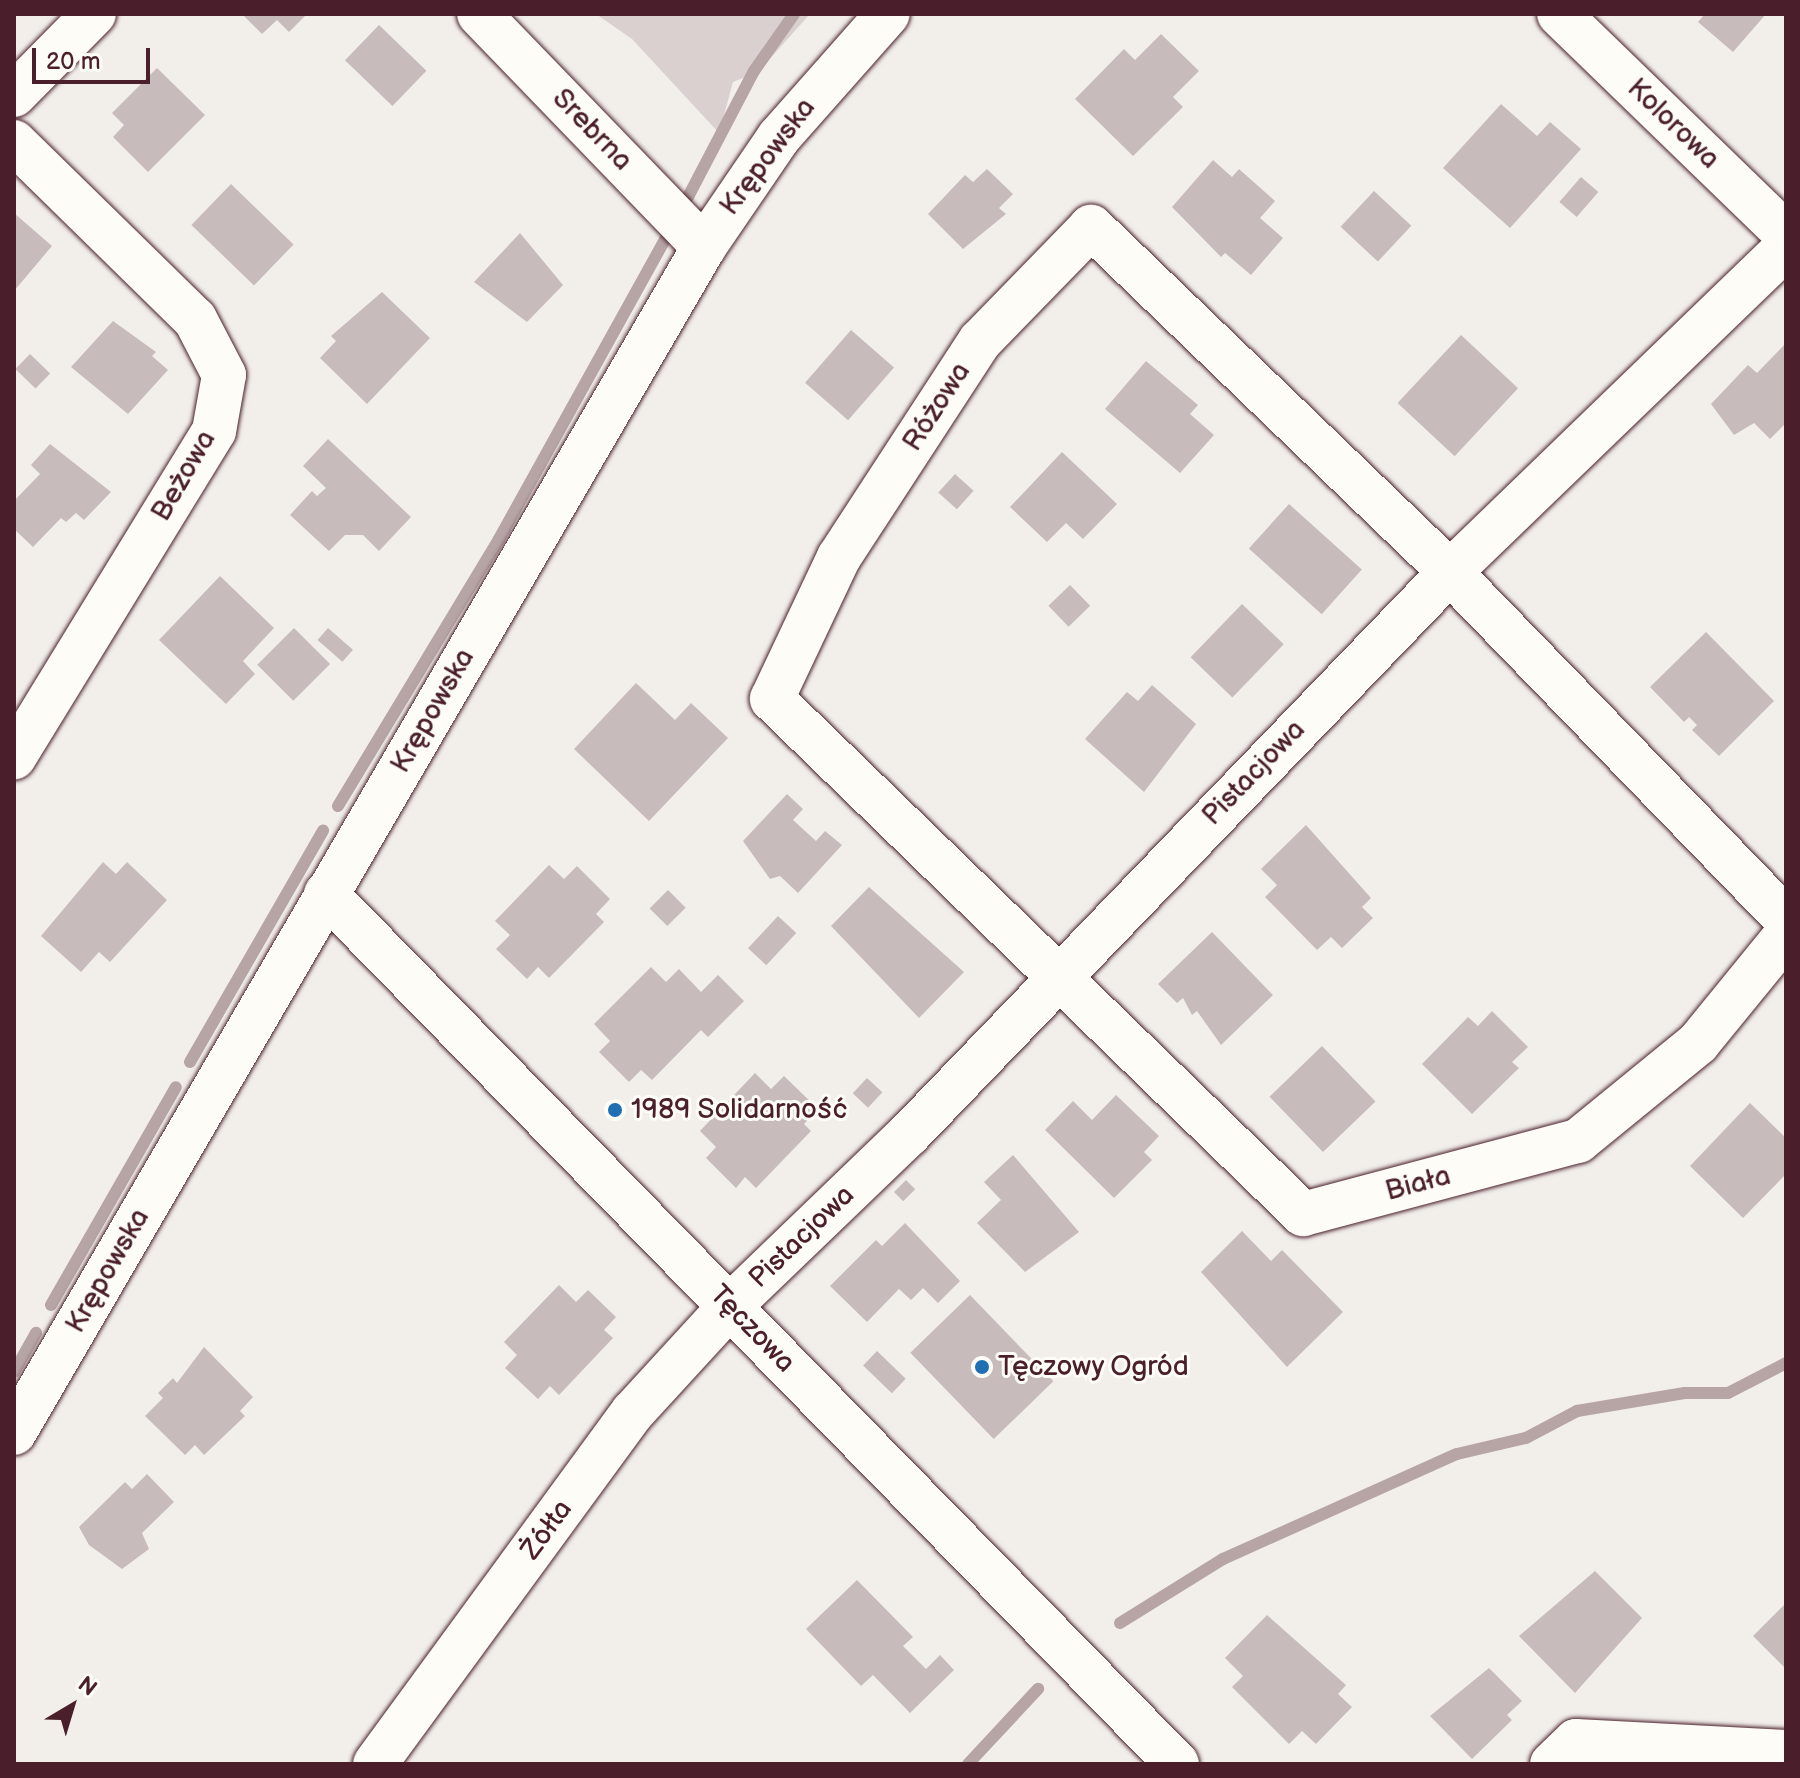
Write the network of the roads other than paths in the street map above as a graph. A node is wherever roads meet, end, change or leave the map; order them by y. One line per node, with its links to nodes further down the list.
1 (94, 14): 5 (street)
2 (479, 14): 8 (street, Srebrna)
3 (888, 14): 8 (street, Krępowska)
4 (1559, 14): 7 (street, Kolorowa)
5 (14, 95)
6 (14, 142): 11 (street, Beżowa)
7 (1786, 234)
8 (704, 247): 12 (street, Krępowska)
9 (1786, 248): 10 (street, Pistacjowa)
10 (1450, 572): 13 (street); 15 (street, Pistacjowa); 15 (street, Różowa)
11 (14, 758)
12 (326, 894): 16 (street, Tęczowa); 17 (street, Krępowska)
13 (1786, 919)
14 (1786, 935): 15 (street, Biała)
15 (1060, 975): 16 (street, Pistacjowa)
16 (730, 1306): 19 (street, Żółta); 20 (street, Tęczowa)
17 (14, 1433)
18 (1786, 1752): 21 (street)
19 (375, 1764)
20 (1177, 1764)
21 (1552, 1764)

